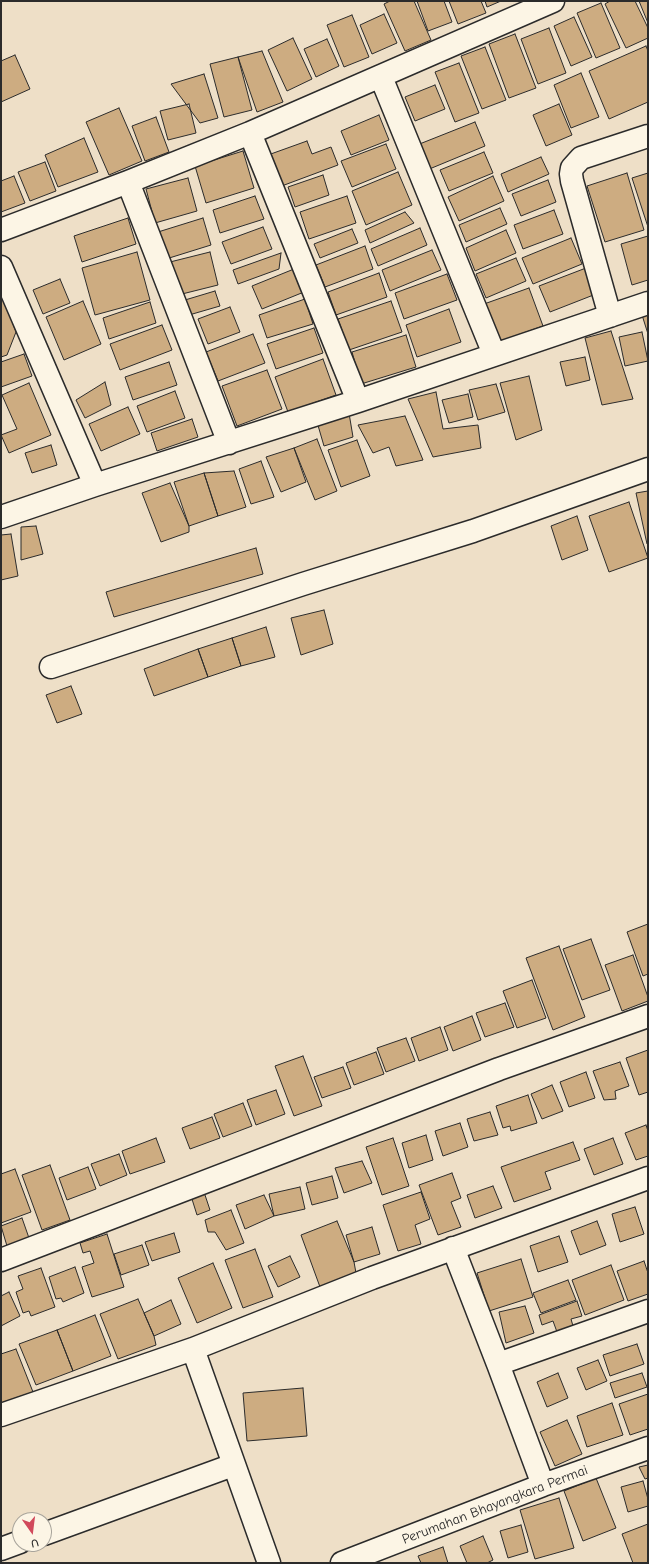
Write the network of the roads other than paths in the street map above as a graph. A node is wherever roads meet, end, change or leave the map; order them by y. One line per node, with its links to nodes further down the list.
1 (553, 1): 2 (street)
2 (381, 77): 3 (street); 10 (street)
3 (250, 133): 5 (street); 11 (street)
4 (648, 136): 9 (street)
5 (128, 182): 6 (street); 12 (street)
6 (1, 230)
7 (1, 267): 14 (street)
8 (648, 303): 9 (street)
9 (610, 316): 10 (street)
10 (494, 354): 11 (street)
11 (358, 401): 12 (street)
12 (229, 443): 14 (street)
13 (648, 469): 16 (street)
14 (95, 485): 15 (street)
15 (1, 517)
16 (51, 667)
17 (648, 1016): 20 (street)
18 (648, 1178): 19 (street)
19 (453, 1248): 22 (street); 23 (street)
20 (1, 1260)
21 (648, 1311): 23 (street)
22 (193, 1349): 24 (street); 26 (street)
23 (498, 1364): 27 (street)
24 (1, 1416)
25 (648, 1448): 27 (street, Perumahan Bhayangkara Permai)
26 (234, 1465): 28 (street); 31 (street)
27 (543, 1485): 32 (street, Perumahan Bhayangkara Permai)
28 (52, 1531)
29 (12, 1545): 30 (street)
30 (1, 1549)
31 (269, 1563)
32 (342, 1563)

